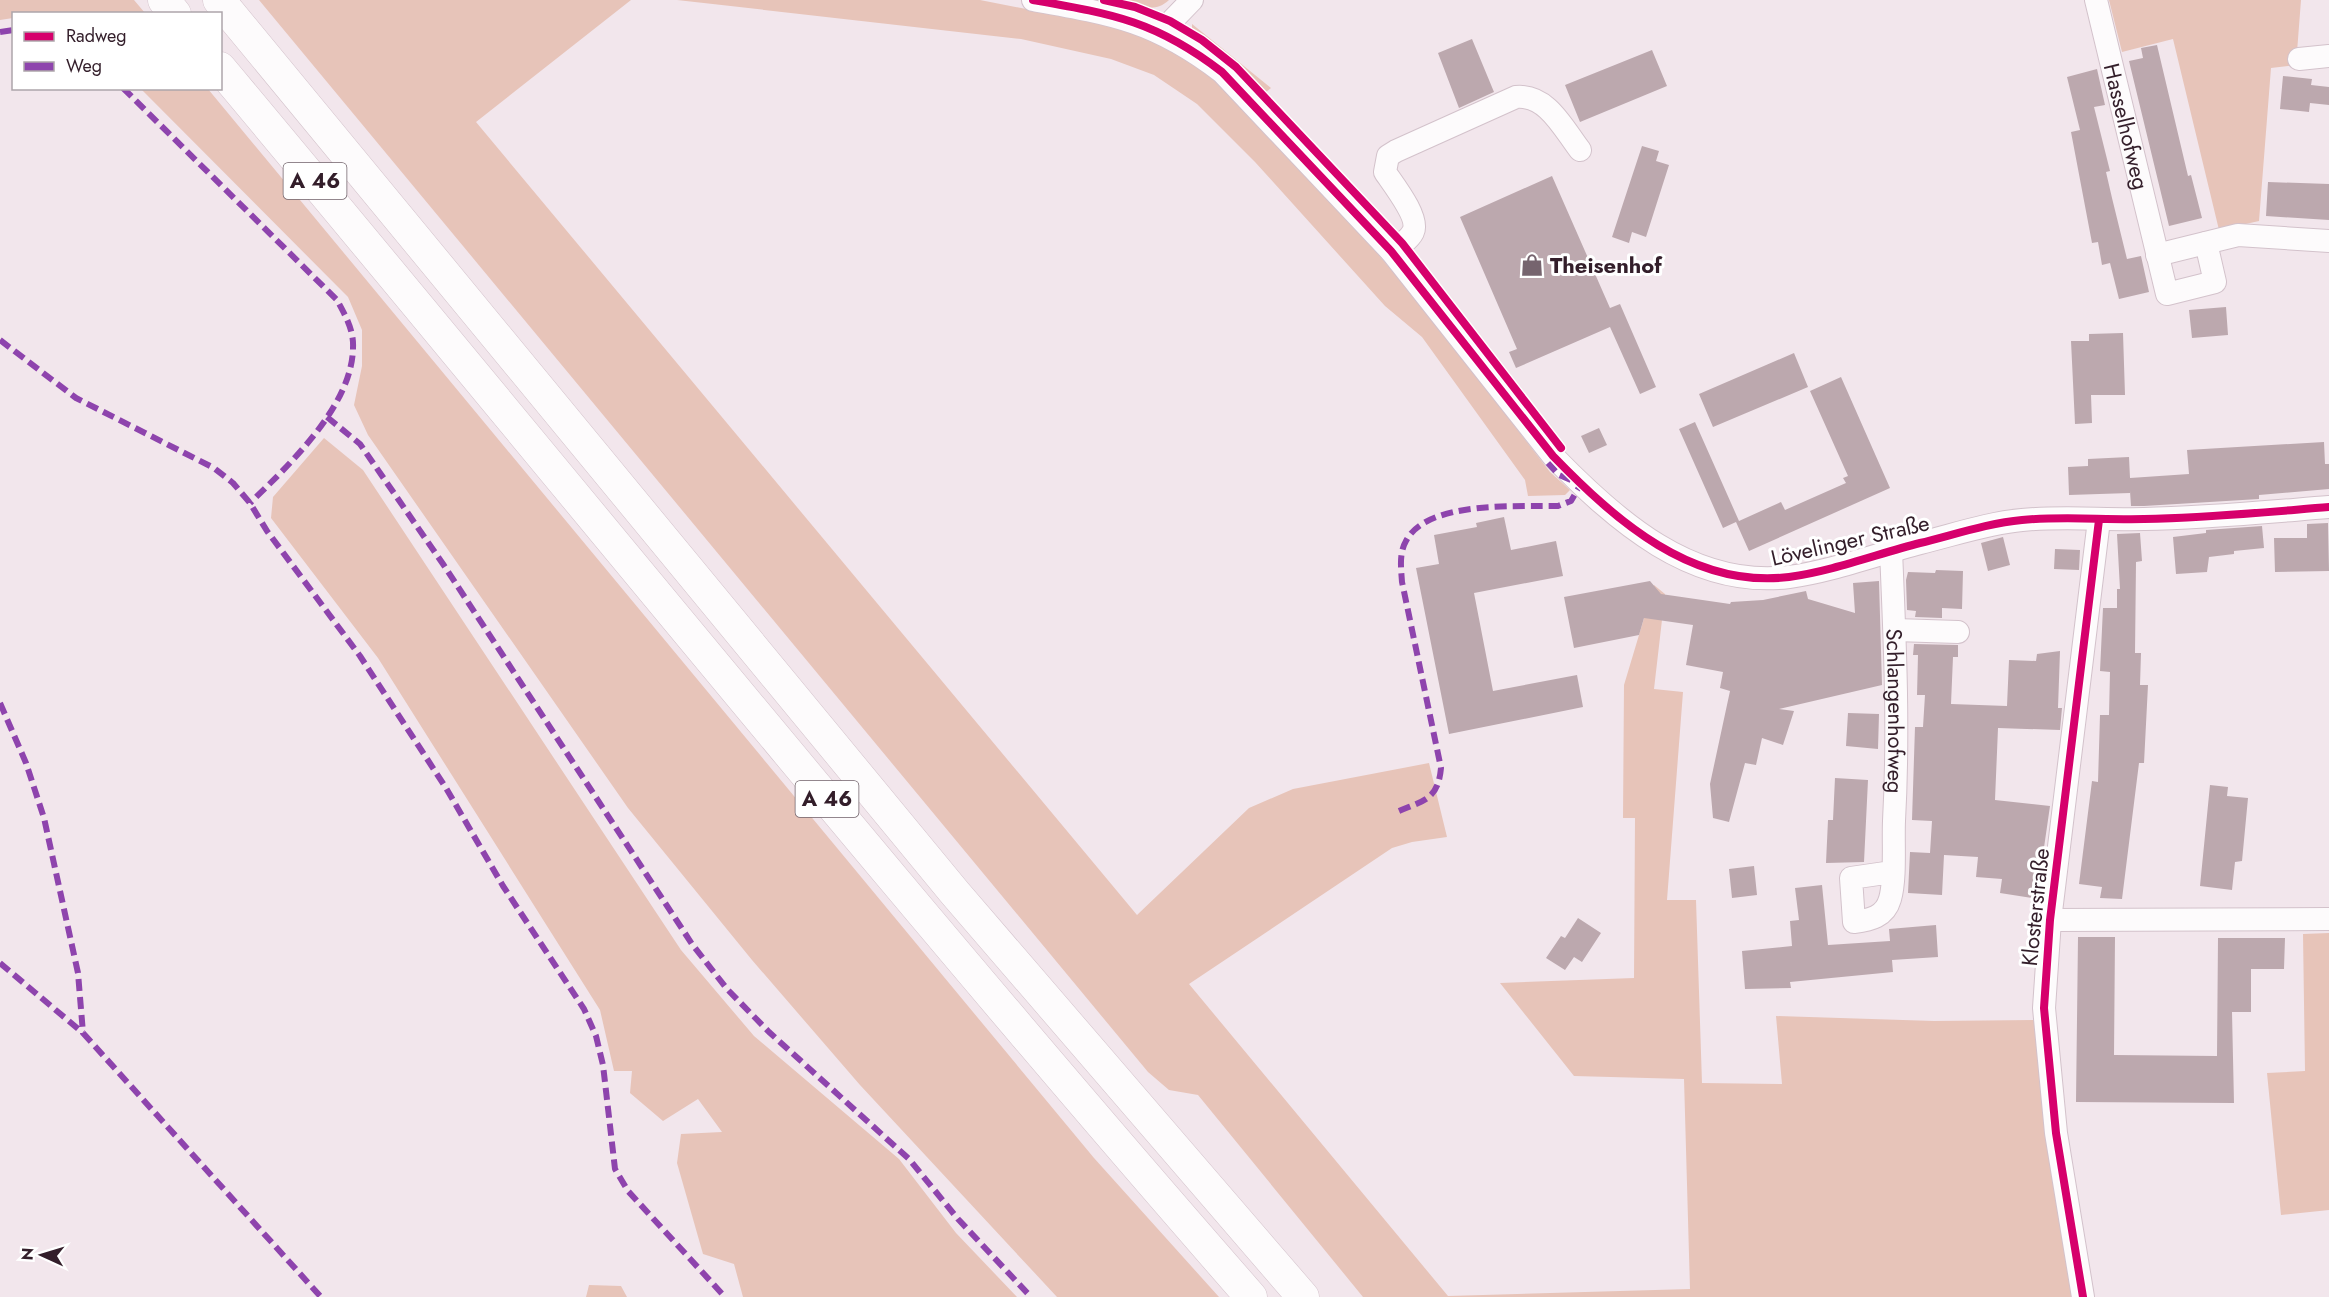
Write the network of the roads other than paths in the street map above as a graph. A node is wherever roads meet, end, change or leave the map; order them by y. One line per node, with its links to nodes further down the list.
1 (164, 0): 6 (highway)
2 (219, 0): 25 (highway, A 46)
3 (1033, 0): 7 (street, Lövelinger Straße)
4 (1192, 0): 7 (street)
5 (2096, 0): 15 (street, Hasselhofweg)
6 (173, 12)
7 (1161, 32): 14 (street, Lövelinger Straße)
8 (2329, 56): 9 (street)
9 (2299, 60)
10 (222, 70): 24 (highway, A 46)
11 (1580, 150): 14 (street)
12 (2329, 241): 13 (street)
13 (2206, 243): 15 (street); 15 (street, Hasselhofweg)
14 (1391, 251): 18 (street, Lövelinger Straße)
15 (2157, 255)
16 (2329, 507): 17 (street, Lövelinger Straße)
17 (2099, 520): 18 (street, Lövelinger Straße); 23 (street, Klosterstraße)
18 (1891, 551): 19 (street, Schlangenhofweg)
19 (1895, 630): 20 (street); 21 (street, Schlangenhofweg)
20 (1958, 633)
21 (1892, 872)
22 (2329, 919): 23 (street)
23 (2050, 920): 26 (street, Klosterstraße)
24 (1251, 1297)
25 (1303, 1297)
26 (2084, 1297)

